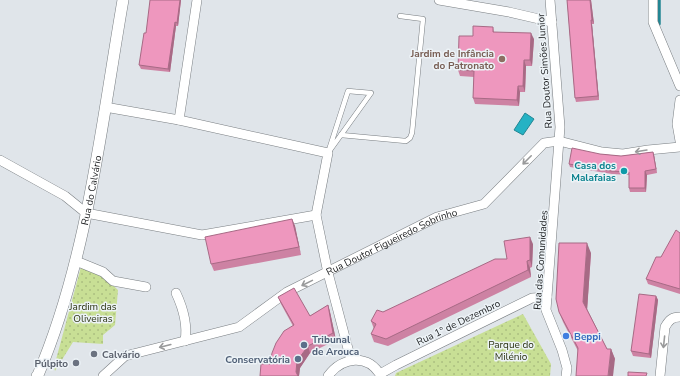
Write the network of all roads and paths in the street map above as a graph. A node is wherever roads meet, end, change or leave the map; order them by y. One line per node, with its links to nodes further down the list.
1 (123, 0): 10 (street, Rua do Calvário)
2 (197, 0): 11 (street)
3 (439, 0): 7 (street)
4 (550, 0): 7 (street, Rua Doutor Simões Junior)
5 (653, 0): 8 (street)
6 (400, 16): 12 (lane)
7 (552, 22): 13 (street, Rua Doutor Simões Junior)
8 (680, 86)
9 (680, 100): 14 (street)
10 (105, 107): 11 (street); 18 (street, Rua do Calvário)
11 (179, 120): 16 (street)
12 (341, 135): 16 (lane); 16 (lane)
13 (559, 141): 15 (street, one-way to 13); 21 (street, Rua Doutor Figueiredo Sobrinho, one-way to 21); 24 (street, Rua das Comunidades)
14 (680, 141)
15 (680, 147)
16 (328, 154): 19 (street)
17 (0, 160): 18 (street)
18 (86, 213): 19 (street); 20 (street, Rua do Calvário)
19 (316, 215): 21 (street)
20 (76, 261): 22 (street); 30 (street, Rua do Calvário)
21 (328, 272): 27 (street, Rua Doutor Figueiredo Sobrinho, one-way to 27); 28 (street)
22 (146, 287)
23 (176, 293): 27 (street)
24 (547, 297): 29 (street, Rua 1º de Dezembro); 33 (street, Rua das Comunidades)
25 (680, 308): 26 (street)
26 (677, 317): 34 (street, one-way to 34)
27 (185, 341): 31 (street, Rua Doutor Figueiredo Sobrinho, one-way to 31)
28 (351, 360): 29 (street); 32 (street)
29 (380, 375)
30 (38, 376)
31 (103, 376)
32 (328, 376)
33 (566, 376)
34 (660, 376)

